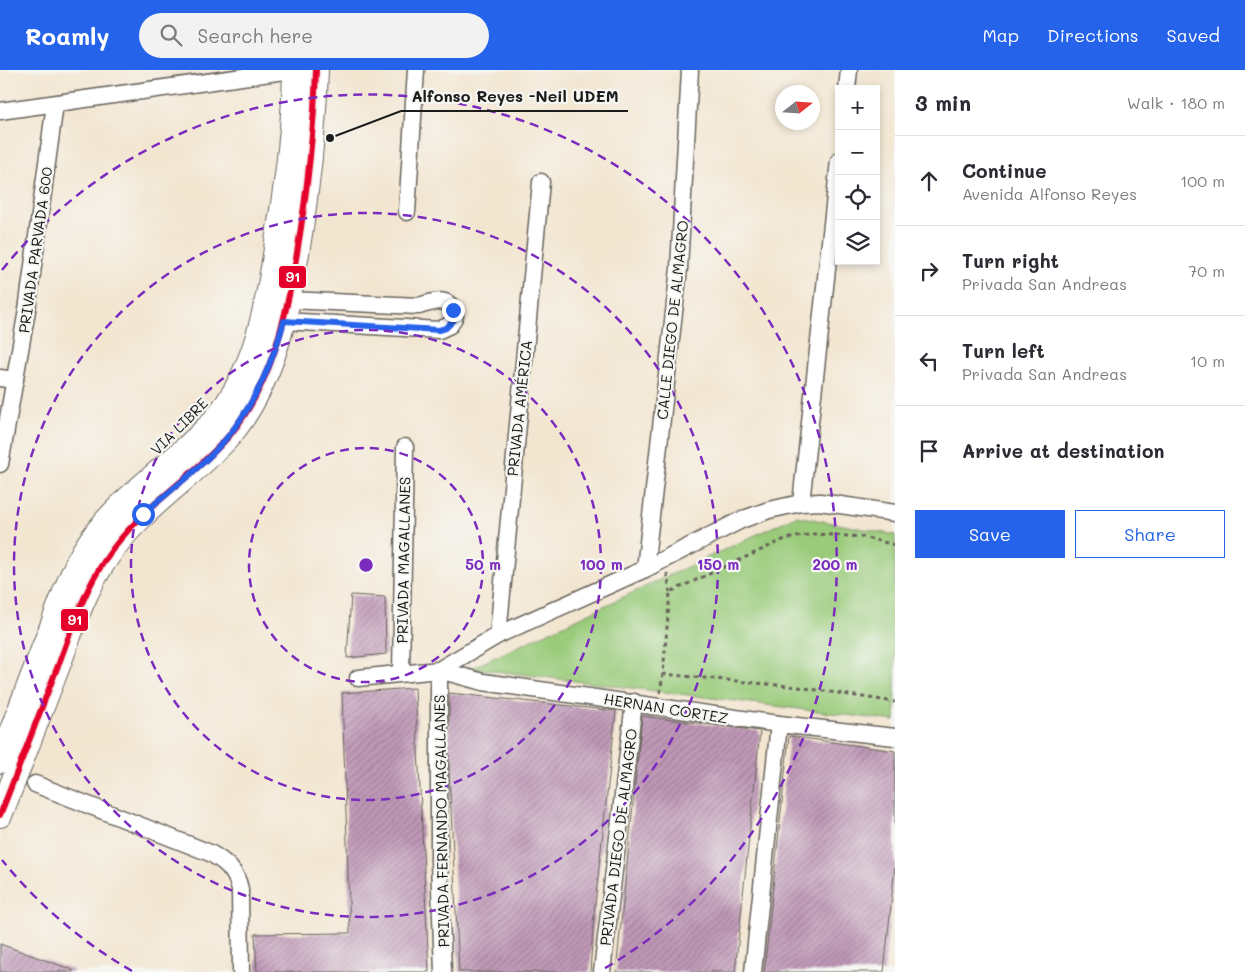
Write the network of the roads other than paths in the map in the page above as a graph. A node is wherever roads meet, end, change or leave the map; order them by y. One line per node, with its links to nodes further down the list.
1 (294, 70): 7 (street); 26 (main road)
2 (316, 70): 12 (main road)
3 (416, 70): 11 (street)
4 (690, 70): 18 (street, CALLE DIEGO DE ALMAGRO)
5 (849, 70): 6 (street)
6 (847, 85)
7 (55, 104): 8 (street); 13 (street, PRIVADA PARVADA 600)
8 (0, 111)
9 (837, 175): 16 (street)
10 (541, 182): 19 (street, PRIVADA AMÉRICA)
11 (407, 212)
12 (286, 311): 12 (street); 28 (main road)
13 (8, 379): 15 (street, PRIVADA PARVADA 600)
14 (405, 447): 21 (street, PRIVADA MAGALLANES)
15 (0, 464)
16 (801, 503): 17 (street); 18 (street)
17 (895, 513)
18 (646, 569): 19 (street)
19 (498, 635): 20 (street)
20 (439, 670): 21 (street); 23 (street, HERNAN CORTEZ); 30 (street, PRIVADA FERNANDO MAGALLANES)
21 (402, 673): 22 (street)
22 (358, 678)
23 (634, 702): 24 (street, HERNAN CORTEZ); 31 (street, PRIVADA DIEGO DE ALMAGRO)
24 (779, 724): 25 (street, HERNAN CORTEZ); 32 (street)
25 (895, 737)
26 (0, 761)
27 (35, 784): 29 (street)
28 (0, 816)
29 (241, 972)
30 (443, 972)
31 (602, 972)
32 (753, 972)

